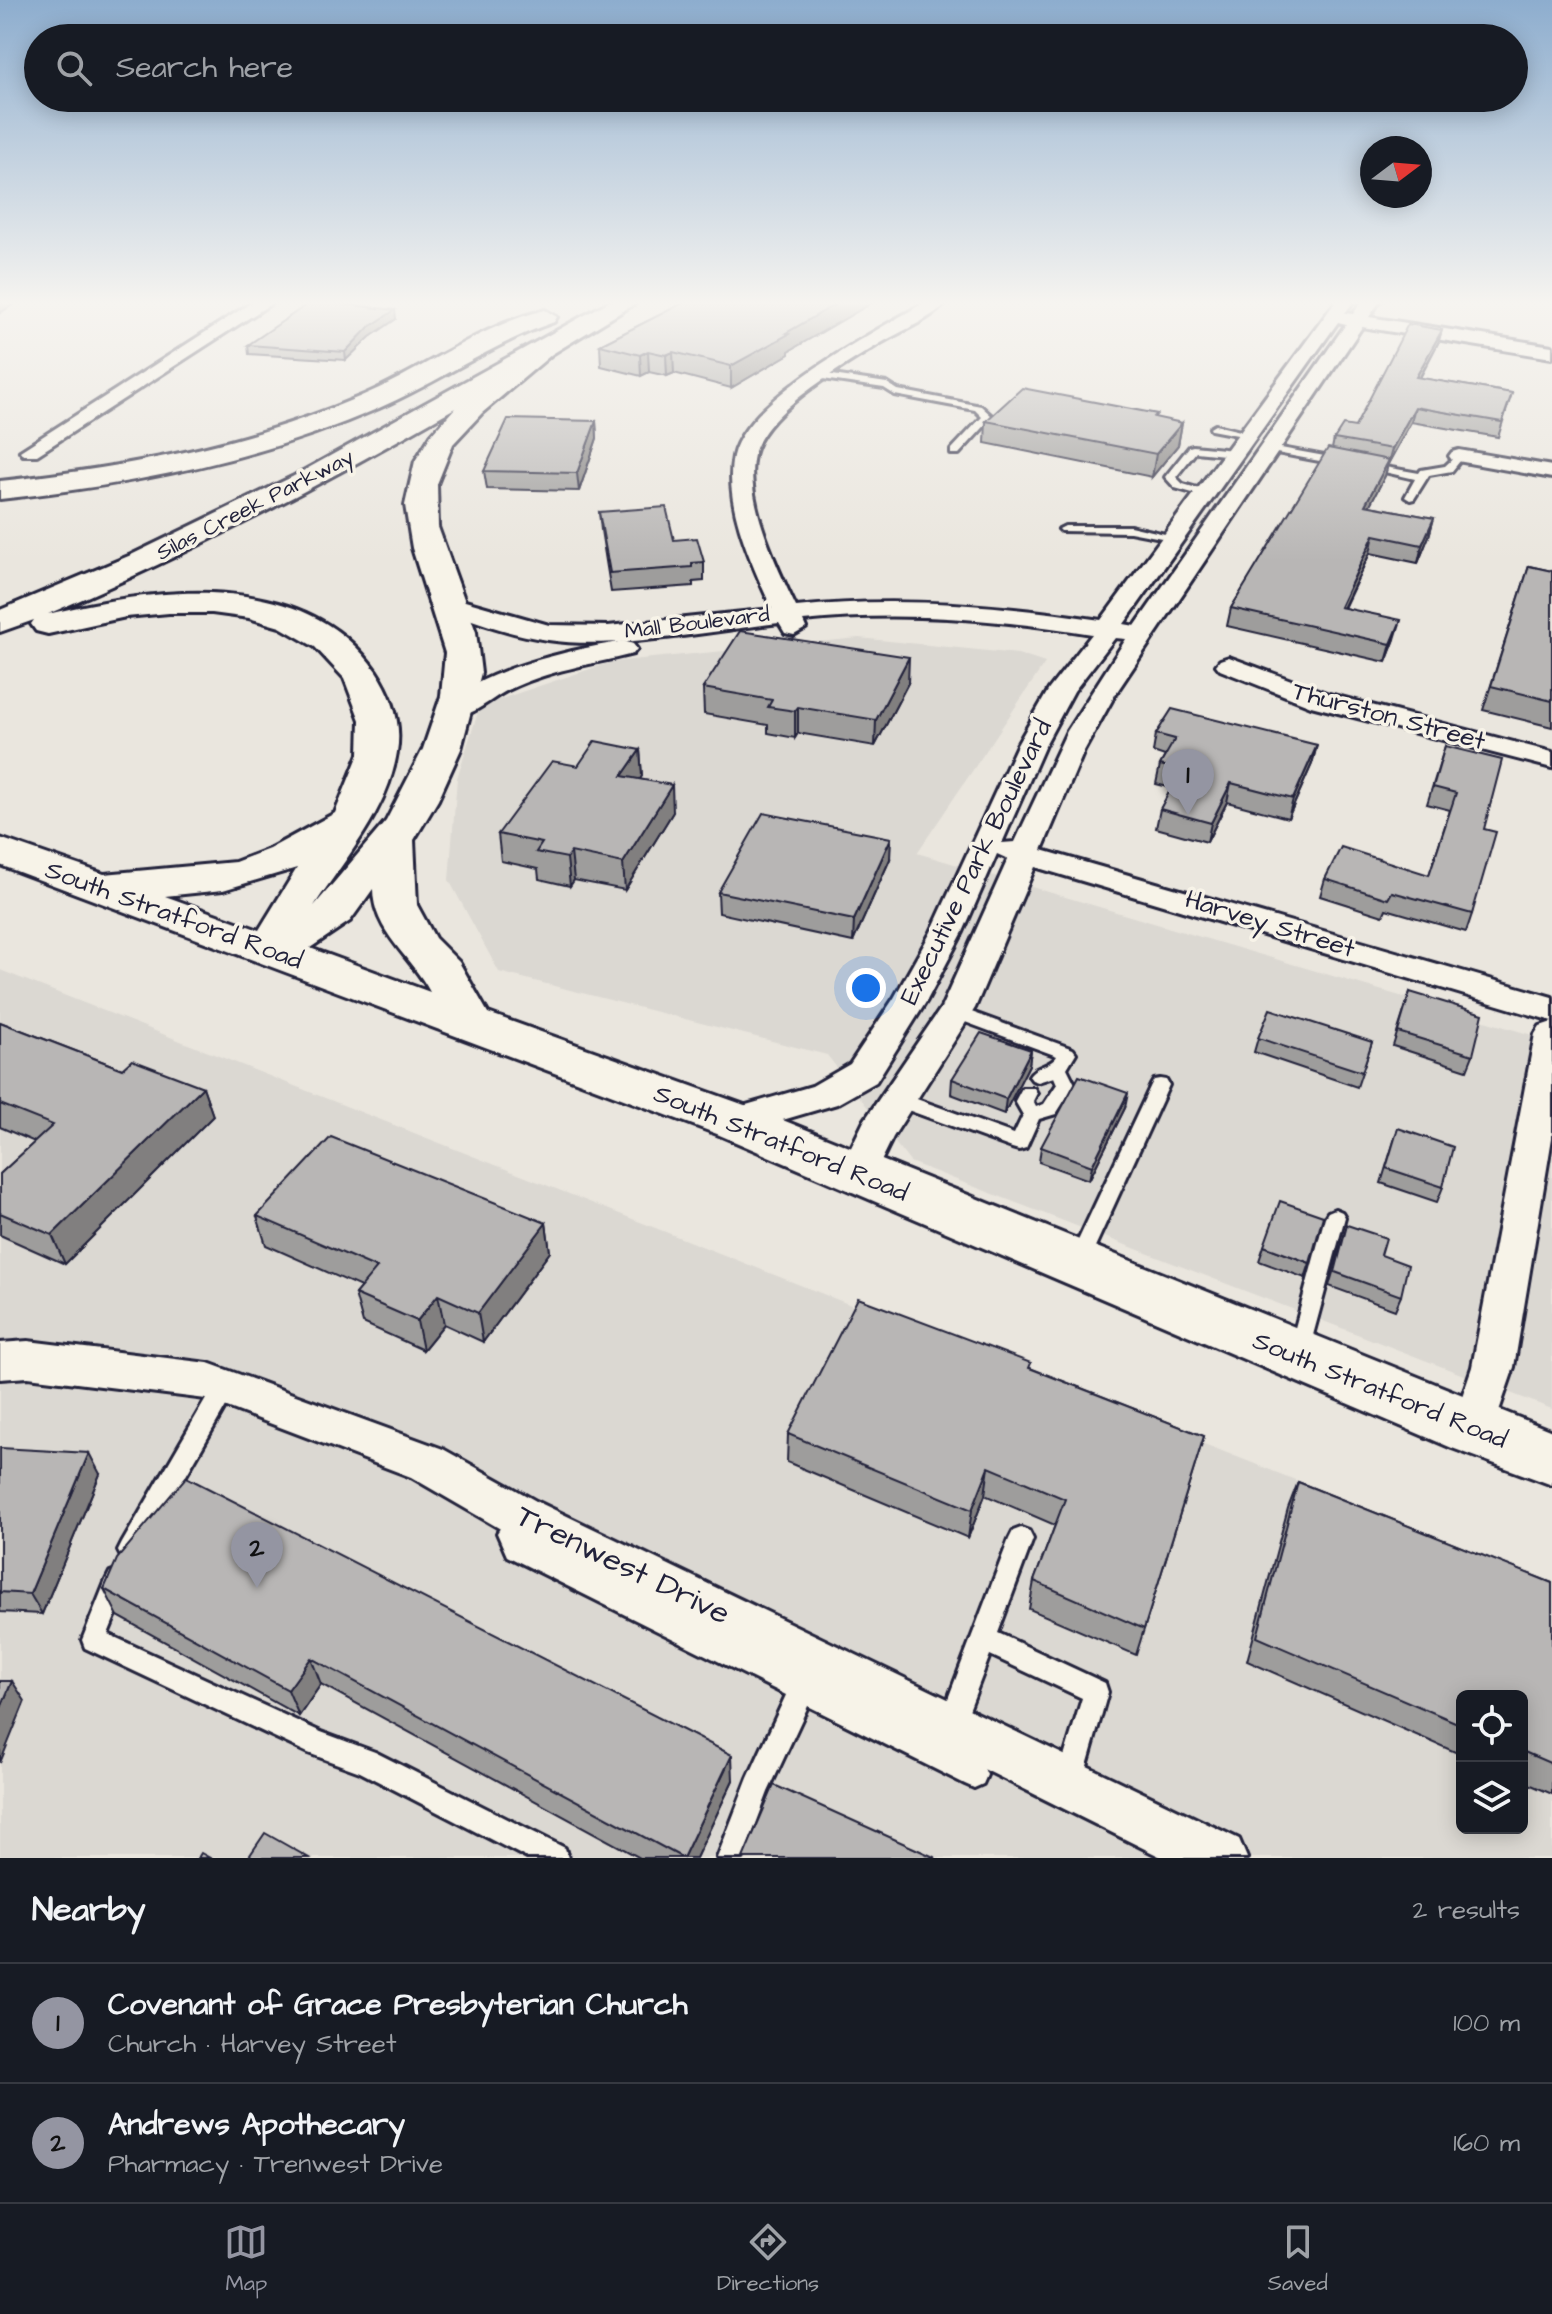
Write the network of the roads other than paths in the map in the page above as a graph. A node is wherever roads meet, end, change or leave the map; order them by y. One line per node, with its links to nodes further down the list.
1 (130, 388): 13 (street)
2 (397, 388): 18 (main road)
3 (428, 388): 26 (main road, Silas Creek Parkway)
4 (452, 388): 29 (main road, Silas Creek Parkway)
5 (494, 388): 27 (main road)
6 (804, 388): 28 (street)
7 (854, 388): 10 (lane)
8 (889, 388): 10 (lane)
9 (1293, 388): 11 (street, Executive Park Boulevard)
10 (895, 392): 14 (lane)
11 (1250, 445): 12 (lane); 12 (lane); 17 (lane); 19 (street, Executive Park Boulevard); 21 (street, Executive Park Boulevard)
12 (1202, 447): 19 (lane)
13 (30, 451)
14 (955, 452)
15 (1459, 456): 16 (street); 17 (lane)
16 (1552, 472)
17 (1422, 477): 20 (lane)
18 (0, 490)
19 (1203, 493): 21 (street); 23 (street, Executive Park Boulevard)
20 (1410, 497)
21 (1233, 501): 25 (street, Executive Park Boulevard)
22 (1065, 529): 23 (lane)
23 (1172, 537): 24 (street, Executive Park Boulevard)
24 (1142, 578): 25 (street); 30 (street, Executive Park Boulevard)
25 (1174, 586): 32 (street, Executive Park Boulevard)
26 (0, 592)
27 (451, 604): 28 (street, Mall Boulevard); 34 (main road)
28 (790, 620): 30 (street, Mall Boulevard); 34 (street, Mall Boulevard)
29 (0, 622)
30 (1103, 637): 32 (street, Mall Boulevard); 38 (street, Executive Park Boulevard)
31 (0, 639): 36 (main road)
32 (1138, 644): 40 (street, Executive Park Boulevard)
33 (1229, 665): 35 (street, Thurston Street)
34 (456, 710): 37 (main road)
35 (1552, 760)
36 (349, 820): 41 (main road); 42 (main road)
37 (394, 841): 42 (main road); 45 (main road)
38 (987, 845): 40 (street, Harvey Street); 53 (street, Executive Park Boulevard)
39 (0, 851): 41 (main road, South Stratford Road)
40 (1028, 853): 43 (street, Harvey Street); 44 (street, Executive Park Boulevard)
41 (92, 884): 42 (main road, South Stratford Road)
42 (272, 950): 45 (main road, South Stratford Road)
43 (1552, 1009)
44 (955, 1012): 47 (lane); 51 (street, Executive Park Boulevard)
45 (470, 1022): 53 (main road, South Stratford Road)
46 (1552, 1034): 60 (street)
47 (1058, 1068): 48 (lane); 52 (lane)
48 (1038, 1076)
49 (1160, 1085): 56 (lane)
50 (1028, 1093): 52 (lane)
51 (900, 1100): 52 (lane); 54 (street, Executive Park Boulevard)
52 (1032, 1115)
53 (735, 1121): 54 (main road, South Stratford Road)
54 (857, 1174): 56 (main road, South Stratford Road)
55 (1335, 1217): 57 (lane)
56 (1076, 1265): 57 (main road, South Stratford Road)
57 (1298, 1356): 60 (main road, South Stratford Road)
58 (0, 1361): 59 (street, Trenwest Drive)
59 (225, 1387): 64 (street, Trenwest Drive); 68 (lane)
60 (1473, 1429): 61 (main road, South Stratford Road)
61 (1552, 1458)
62 (1021, 1539): 63 (lane)
63 (984, 1639): 65 (lane); 67 (lane)
64 (809, 1675): 65 (street, Trenwest Drive); 66 (lane); 69 (lane)
65 (950, 1726): 67 (street, Trenwest Drive)
66 (974, 1775)
67 (1069, 1784): 70 (street, Trenwest Drive)
68 (555, 1858)
69 (730, 1858)
70 (1220, 1858)

